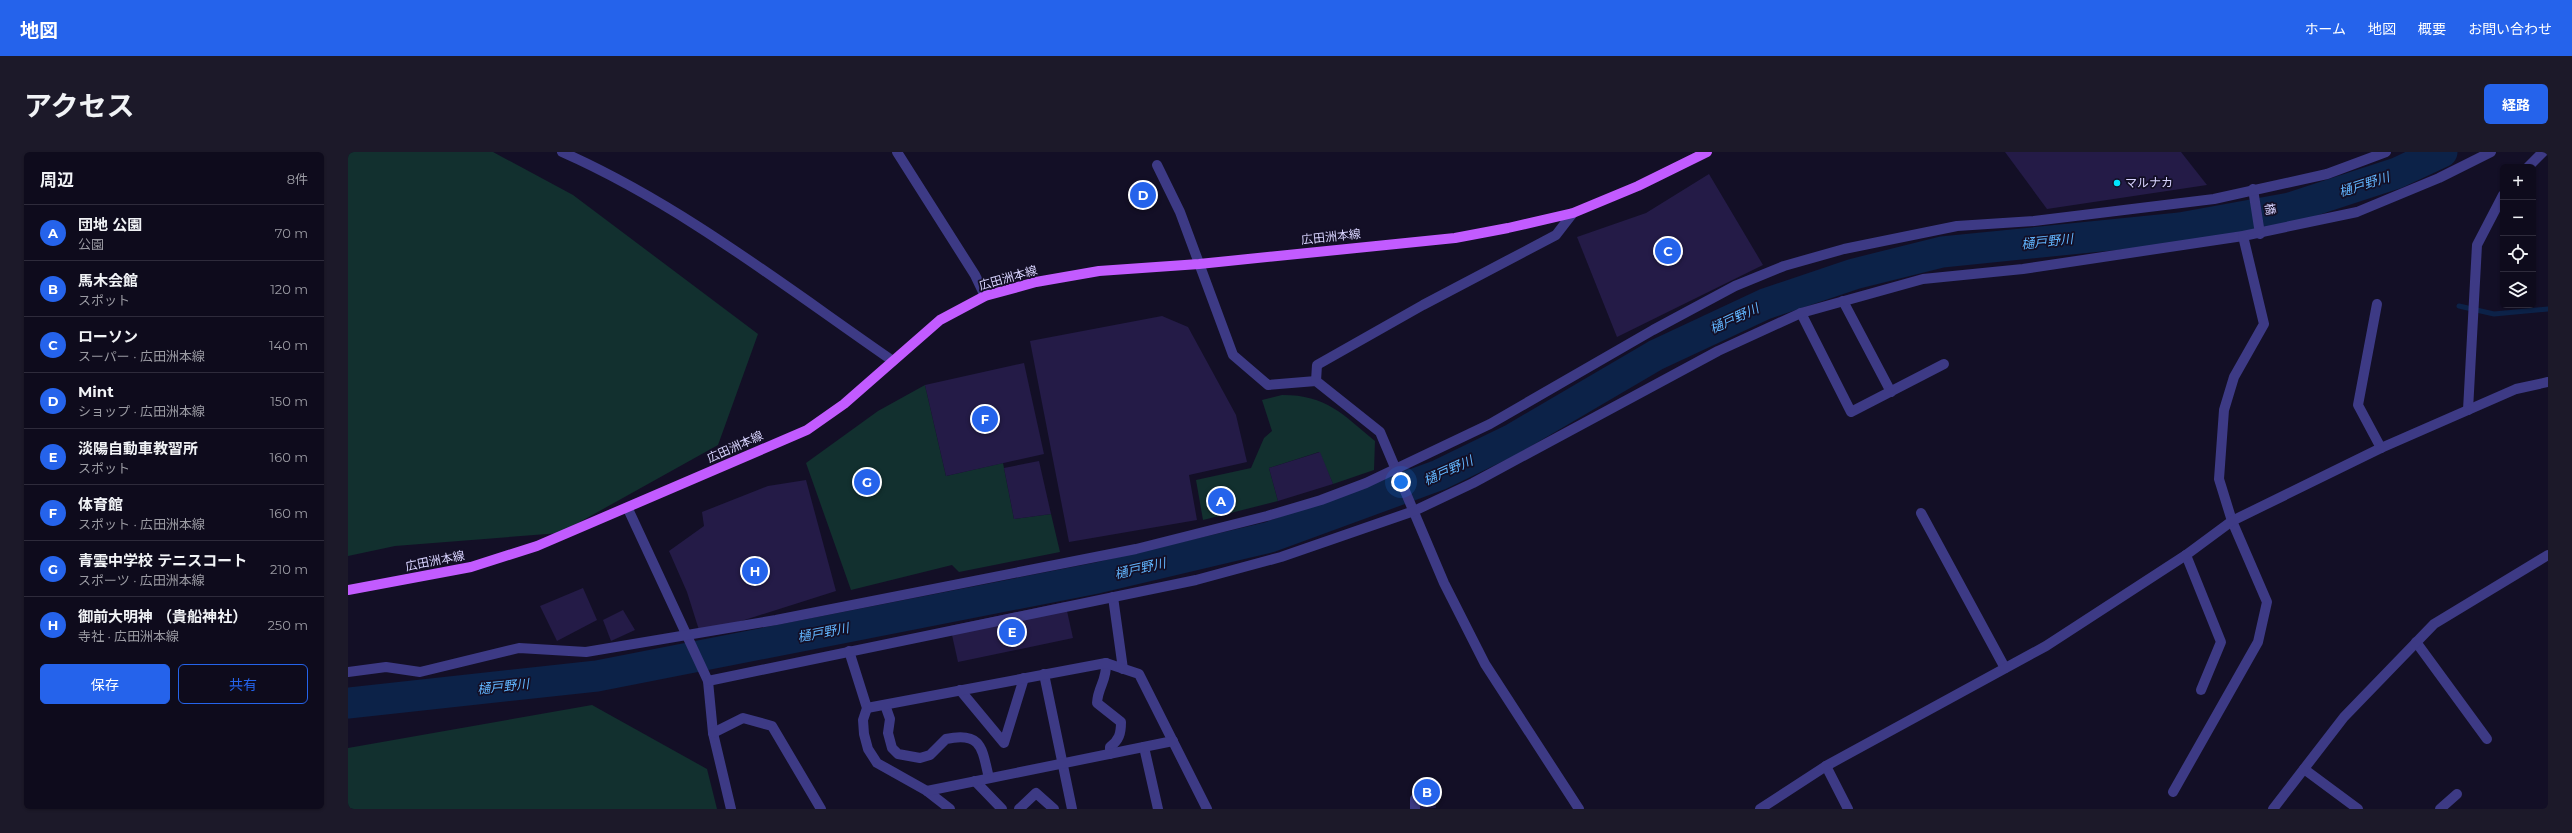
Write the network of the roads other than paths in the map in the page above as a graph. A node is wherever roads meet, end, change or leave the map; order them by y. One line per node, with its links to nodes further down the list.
1 (562, 152): 19 (street)
2 (896, 152): 15 (street)
3 (2386, 152): 9 (street)
4 (2491, 152): 12 (street)
5 (2543, 152): 7 (street)
6 (1703, 153): 11 (main road, 広田洲本線)
7 (2531, 164)
8 (1157, 165): 14 (street)
9 (2253, 189): 12 (street, 橋); 26 (street)
10 (2500, 200): 24 (street)
11 (1573, 213): 14 (main road, 広田洲本線); 21 (street)
12 (2260, 234): 13 (street)
13 (2243, 236): 16 (street); 30 (street)
14 (1199, 264): 15 (main road, 広田洲本線); 21 (street)
15 (985, 296): 19 (main road, 広田洲本線)
16 (1843, 301): 18 (street); 23 (street)
17 (2377, 304): 25 (street)
18 (1801, 313): 23 (street); 28 (street)
19 (894, 361): 27 (main road, 広田洲本線)
20 (1944, 364): 23 (street)
21 (1316, 381): 26 (street)
22 (2548, 382): 24 (street)
23 (1891, 392)
24 (2468, 410): 25 (street)
25 (2381, 448): 30 (street)
26 (1394, 468): 28 (street); 35 (street)
27 (628, 509): 33 (main road, 広田洲本線); 35 (street)
28 (1414, 511): 34 (street); 72 (street)
29 (1921, 513): 39 (street)
30 (2232, 521): 31 (street); 60 (street)
31 (2186, 555): 39 (street); 46 (street)
32 (2548, 555): 36 (street)
33 (348, 590)
34 (1113, 597): 37 (street); 40 (street)
35 (686, 637): 41 (street); 44 (street)
36 (2416, 642): 50 (street); 56 (street)
37 (849, 651): 44 (street); 48 (street)
38 (1106, 663): 40 (street); 42 (street); 53 (street)
39 (2005, 668): 55 (street)
40 (1123, 669): 51 (street)
41 (348, 672)
42 (1044, 674): 43 (street); 54 (street)
43 (1024, 678): 45 (street); 45 (street)
44 (708, 681): 49 (street)
45 (960, 690): 47 (street)
46 (2201, 690)
47 (885, 705): 48 (street); 57 (street)
48 (867, 708): 59 (street)
49 (713, 734): 64 (street); 65 (street)
50 (2487, 740)
51 (1173, 741): 52 (street); 63 (street)
52 (1144, 747): 53 (street); 71 (street)
53 (1110, 754): 54 (street)
54 (1062, 764): 57 (street); 62 (street)
55 (1826, 766): 73 (street); 74 (street)
56 (2304, 770): 75 (street); 76 (street)
57 (989, 778): 58 (street)
58 (975, 781): 59 (street); 67 (street)
59 (927, 791): 66 (street)
60 (2173, 792)
61 (2457, 794): 77 (street)
62 (1071, 805): 70 (street)
63 (1207, 808)
64 (731, 809)
65 (821, 809)
66 (950, 809)
67 (1002, 809)
68 (1019, 809): 69 (street)
69 (1054, 809)
70 (1062, 809)
71 (1158, 809)
72 (1579, 809)
73 (1760, 809)
74 (1848, 809)
75 (2273, 809)
76 (2358, 809)
77 (2440, 809)

